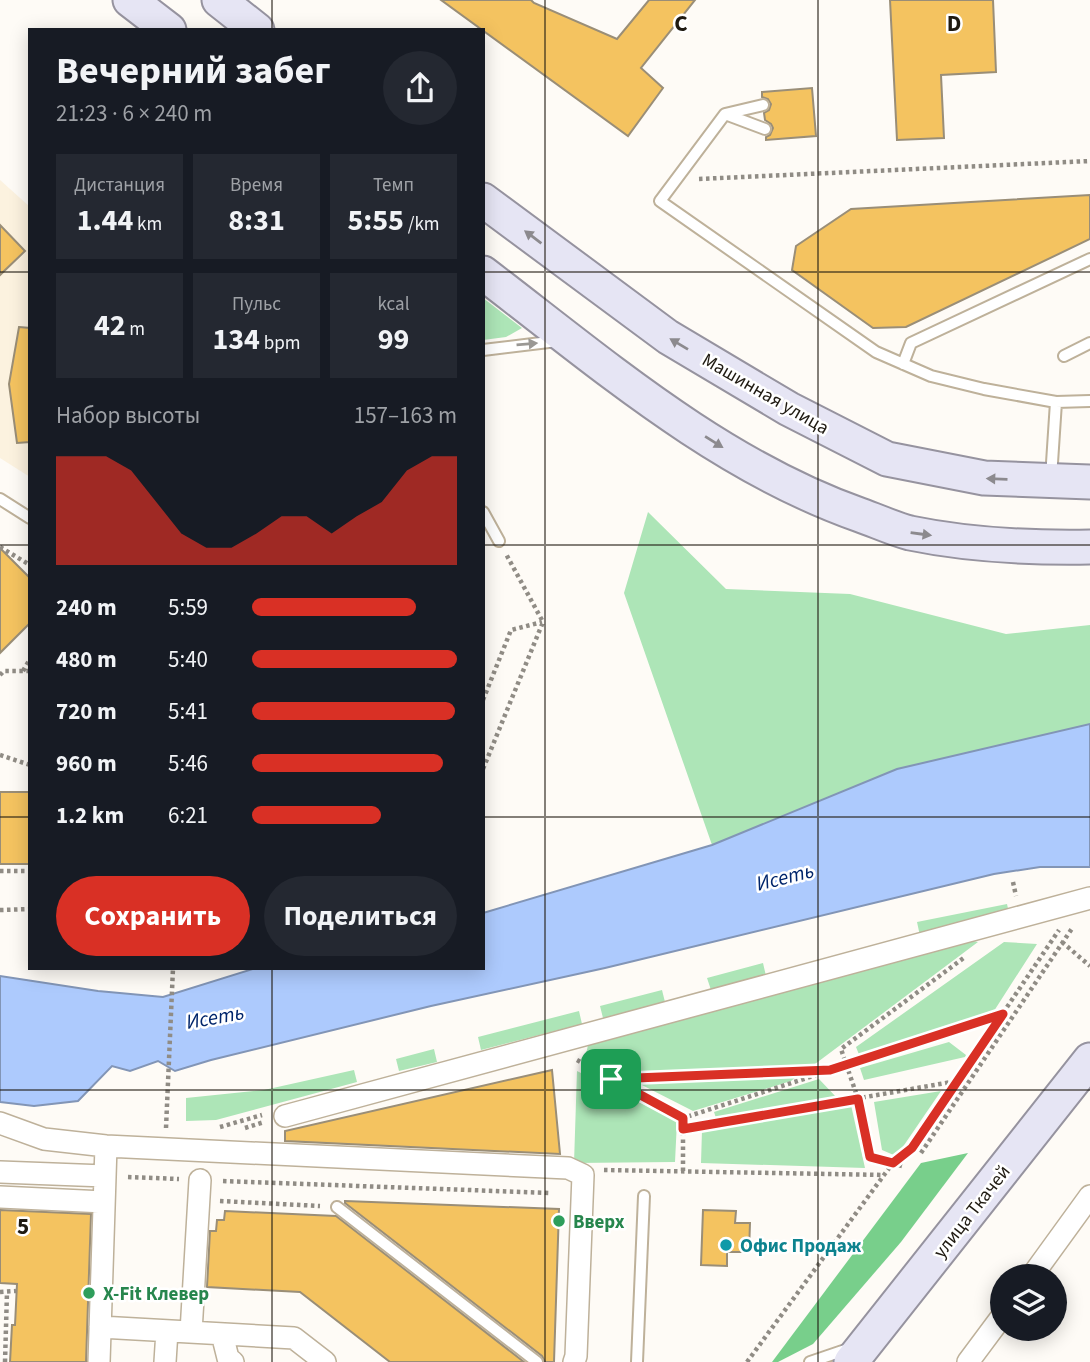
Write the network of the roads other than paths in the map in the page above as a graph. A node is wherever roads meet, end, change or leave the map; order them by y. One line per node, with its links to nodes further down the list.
1 (131, 0): 3 (main road)
2 (219, 0): 4 (main road)
3 (166, 28)
4 (254, 28)
5 (763, 105): 6 (lane)
6 (725, 114): 7 (lane); 15 (lane)
7 (765, 129)
8 (485, 201): 18 (main road, Машинная улица, one-way to 8)
9 (1090, 259): 15 (lane)
10 (485, 275): 11 (main road)
11 (570, 340): 13 (lane, one-way to 11); 24 (main road, one-way to 24)
12 (1090, 343): 14 (lane)
13 (485, 350)
14 (1064, 356)
15 (903, 364): 17 (lane)
16 (1090, 401): 17 (lane)
17 (1056, 402): 18 (lane)
18 (1051, 481): 19 (main road, Машинная улица)
19 (1090, 482)
20 (0, 499): 22 (lane)
21 (485, 516): 23 (lane)
22 (28, 517)
23 (499, 541)
24 (1090, 547)
25 (1090, 898): 27 (street)
26 (1090, 1060): 44 (main road, улица Ткачей)
27 (285, 1116)
28 (0, 1123): 29 (street)
29 (106, 1146): 31 (street); 50 (street)
30 (0, 1172): 31 (street)
31 (105, 1176): 36 (street)
32 (199, 1190): 41 (street)
33 (644, 1196): 51 (lane)
34 (1090, 1196): 38 (street)
35 (0, 1197): 36 (street)
36 (104, 1202): 39 (street)
37 (337, 1207): 49 (lane)
38 (1041, 1264)
39 (100, 1328): 40 (street); 45 (street)
40 (167, 1331): 41 (street); 46 (street)
41 (191, 1332): 43 (street)
42 (990, 1332): 53 (street)
43 (222, 1334): 47 (street); 48 (street)
44 (859, 1352): 52 (lane)
45 (99, 1362)
46 (165, 1362)
47 (233, 1362)
48 (325, 1362)
49 (537, 1362)
50 (574, 1362)
51 (637, 1362)
52 (810, 1362)
53 (968, 1362)

